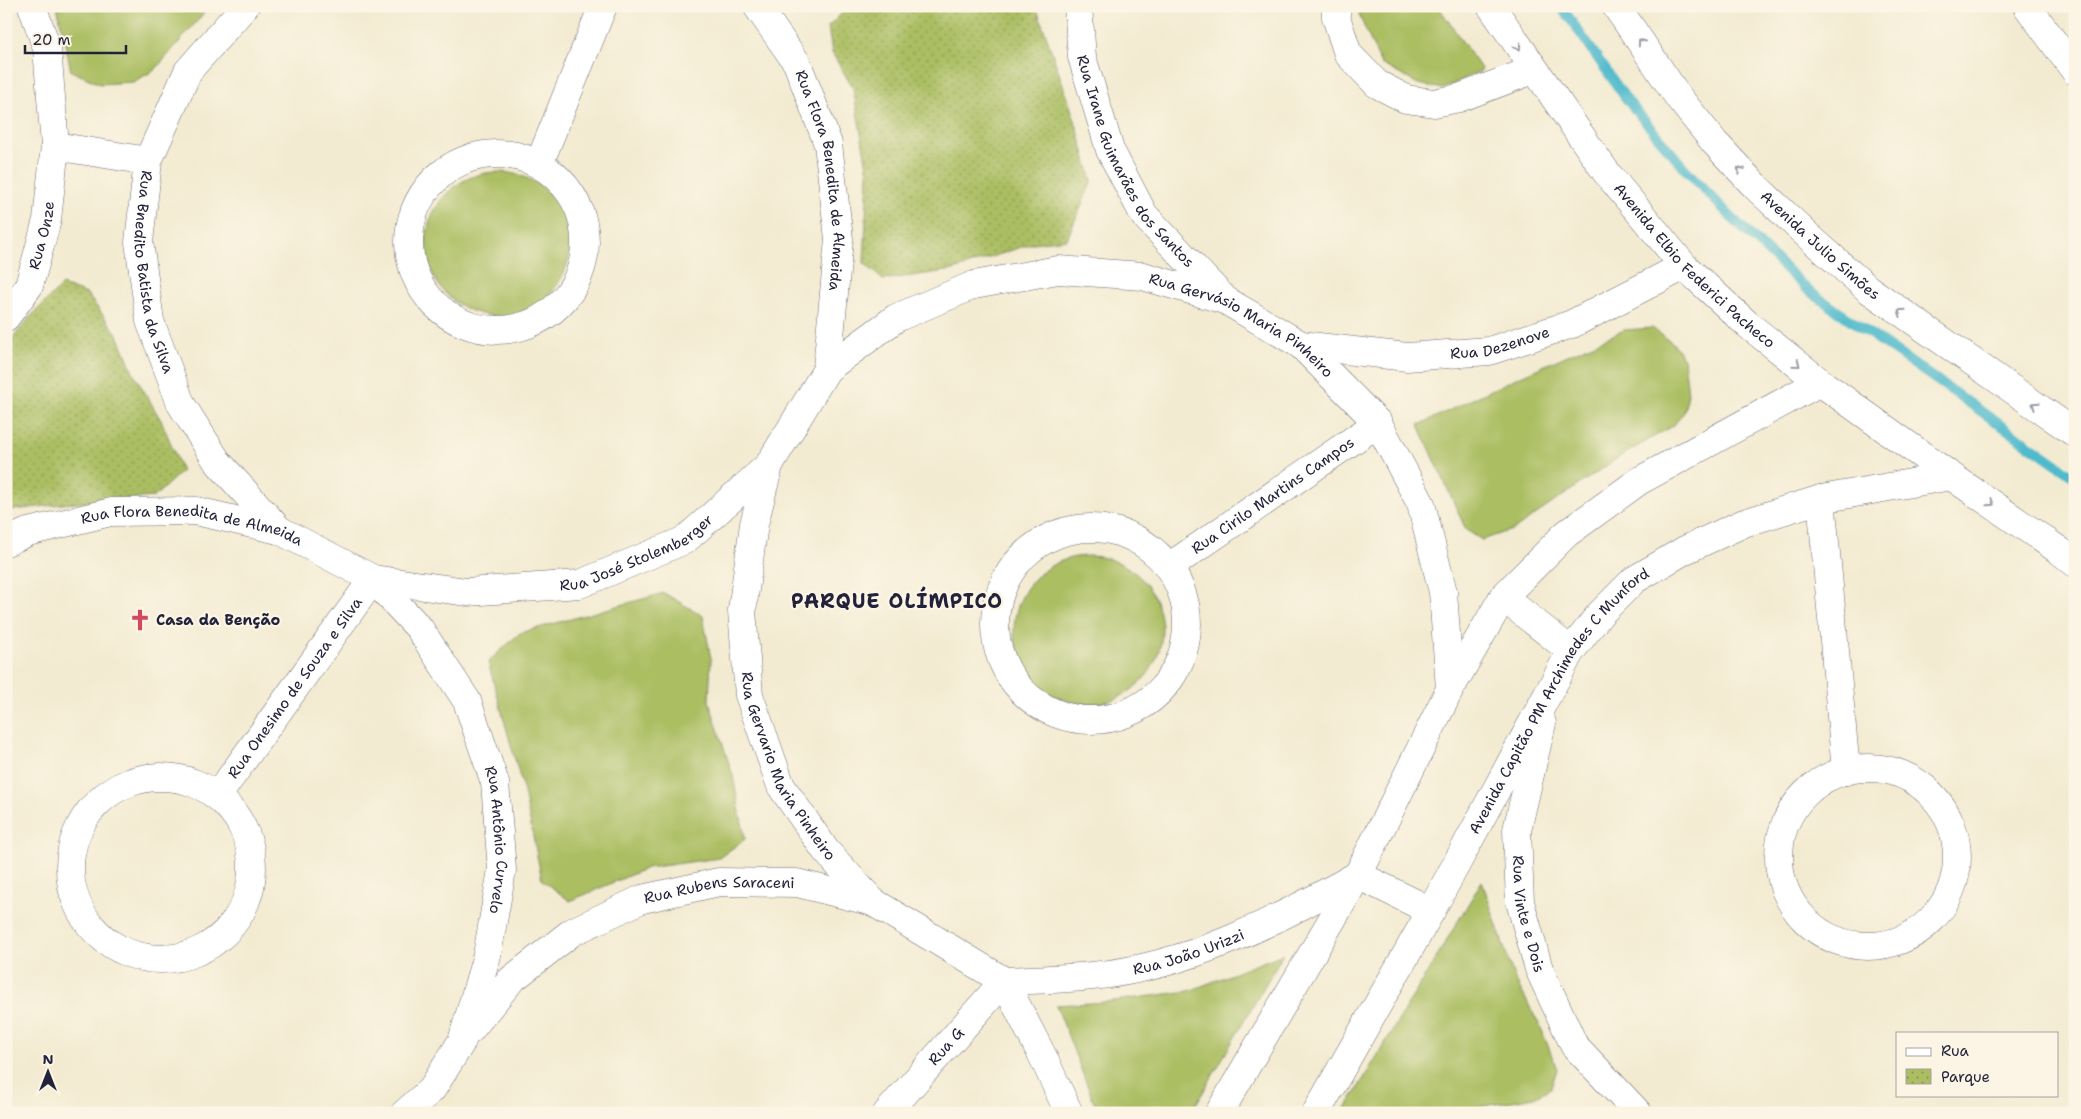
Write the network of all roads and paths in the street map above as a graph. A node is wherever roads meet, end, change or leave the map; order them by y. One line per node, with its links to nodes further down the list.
1 (32, 6): 12 (street, Rua Onze)
2 (246, 6): 13 (street, Rua Bnedito Batista da Silva)
3 (603, 6): 14 (street)
4 (757, 6): 19 (street, Rua Flora Benedita de Almeida)
5 (1078, 6): 16 (street, Rua Irane Guimarães dos Santos)
6 (1336, 6): 10 (street)
7 (1490, 6): 10 (street, Avenida Elbio Federici Pacheco, one-way to 10)
8 (1616, 6): 22 (street, Avenida Julio Simões, one-way to 8)
9 (2027, 6): 11 (street)
10 (1533, 70): 15 (street, Avenida Elbio Federici Pacheco)
11 (2075, 71)
12 (55, 146): 13 (street); 17 (street, Rua Onze)
13 (148, 161): 26 (street, Rua Bnedito Batista da Silva)
14 (539, 164): 14 (street)
15 (1684, 266): 18 (street, Rua Dezenove); 20 (street, Avenida Elbio Federici Pacheco, one-way to 20)
16 (1225, 300): 18 (street, Rua Gervásio Maria Pinheiro); 19 (street, Rua Gervásio Maria Pinheiro)
17 (6, 317)
18 (1301, 345): 21 (street, Rua Gervásio Maria Pinheiro)
19 (827, 369): 23 (street, Rua José Stolemberger)
20 (1820, 382): 24 (street, Avenida Elbio Federici Pacheco); 31 (street)
21 (1378, 423): 29 (street, Rua Cirilo Martins Campos); 34 (street, Rua Gervásio Maria Pinheiro)
22 (2075, 433)
23 (769, 465): 30 (street, Rua José Stolemberger); 38 (street, Rua Gervario Maria Pinheiro)
24 (1951, 476): 25 (street, Avenida Capitão PM Archimedes C Munford); 28 (street, Avenida Elbio Federici Pacheco, one-way to 28)
25 (1822, 499): 32 (street, Avenida Capitão PM Archimedes C Munford); 35 (street)
26 (279, 530): 27 (street, Rua Flora Benedita de Almeida); 30 (street, Rua Flora Benedita de Almeida)
27 (6, 542)
28 (2075, 563)
29 (1169, 567): 29 (street)
30 (372, 579): 36 (street, Rua Onesimo de Souza e Silva); 41 (street, Rua Antônio Curvelo)
31 (1503, 598): 32 (street); 34 (street)
32 (1571, 650): 33 (street, Avenida Capitão PM Archimedes C Munford)
33 (1551, 686): 39 (street, Avenida Capitão PM Archimedes C Munford); 48 (street, Rua Vinte e Dois)
34 (1450, 689): 37 (street)
35 (1846, 771): 35 (street)
36 (218, 795): 36 (street)
37 (1358, 875): 39 (street); 40 (street, Rua João Urizzi); 46 (street)
38 (873, 902): 40 (street, Rua Rubens Saraceni); 41 (street, Rua Rubens Saraceni)
39 (1431, 911): 47 (street, Avenida Capitão PM Archimedes C Munford)
40 (1004, 981): 44 (street, Rua G); 45 (street)
41 (462, 1041): 42 (street, Rua Antônio Curvelo)
42 (430, 1101): 43 (street, Rua Antônio Curvelo)
43 (405, 1113)
44 (887, 1113)
45 (1069, 1113)
46 (1219, 1113)
47 (1316, 1113)
48 (1638, 1113)

